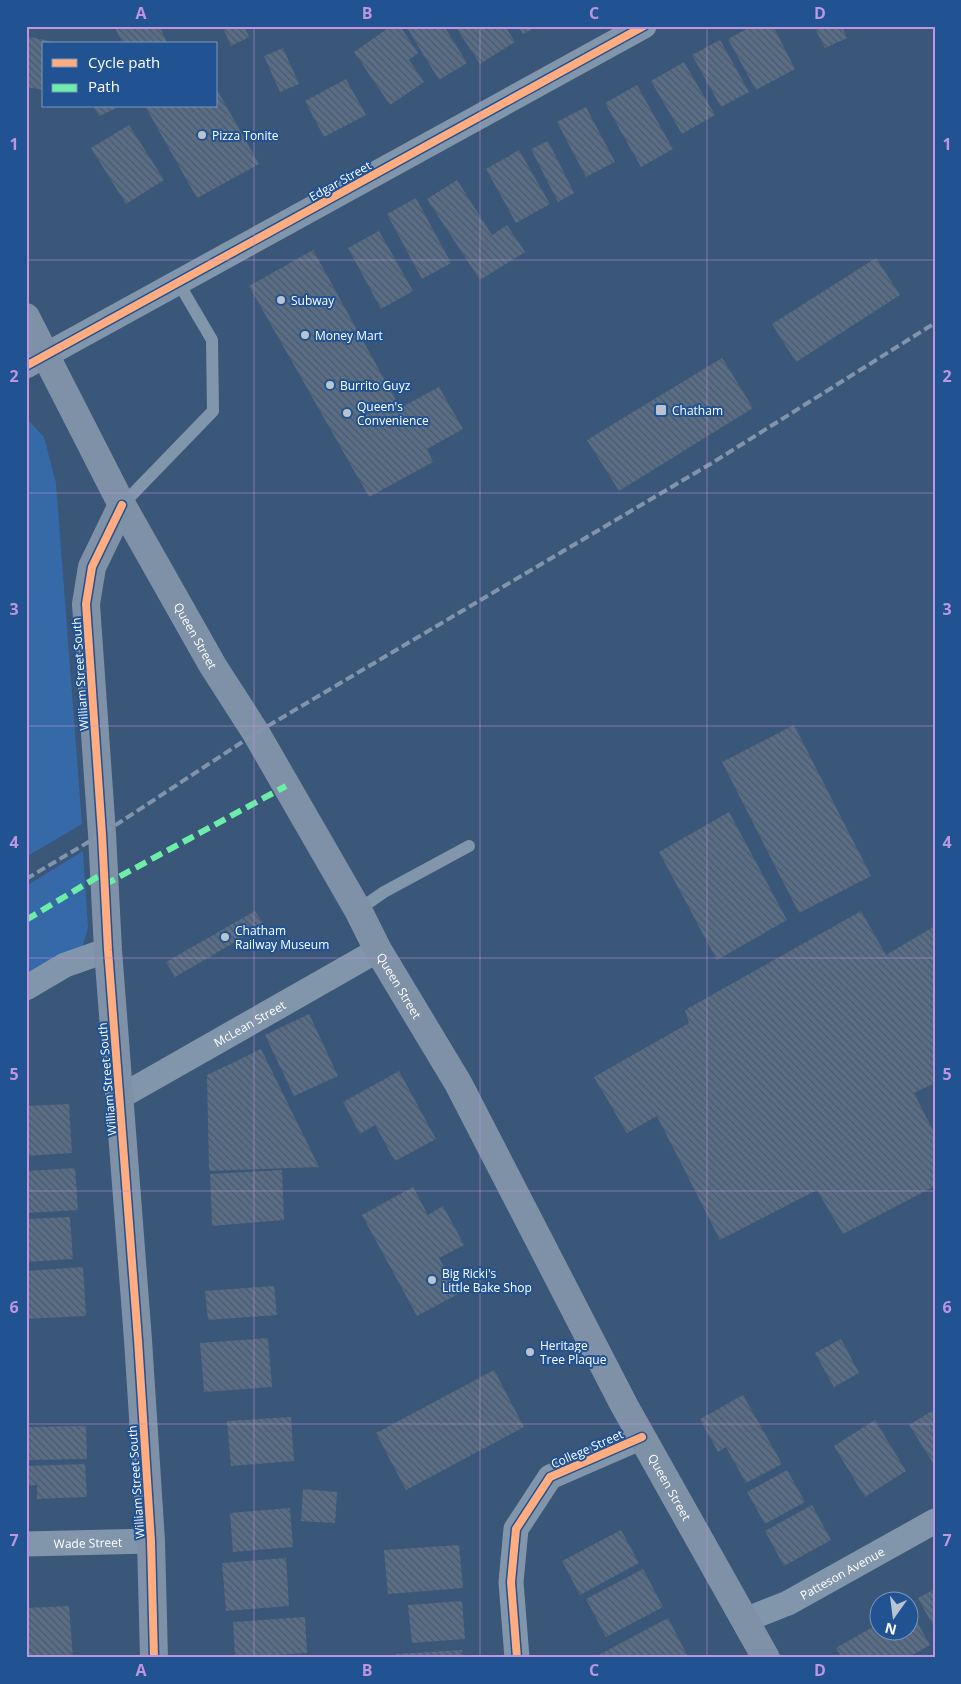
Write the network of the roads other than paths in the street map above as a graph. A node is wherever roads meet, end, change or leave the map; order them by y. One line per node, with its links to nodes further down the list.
1 (644, 26): 2 (street, Edgar Street)
2 (178, 282): 4 (street, Edgar Street); 5 (lane)
3 (26, 317): 4 (main road, Queen Street)
4 (36, 360): 5 (main road, Queen Street)
5 (122, 504): 7 (main road, Queen Street); 8 (main road, William Street South)
6 (468, 846): 7 (lane)
7 (358, 910): 9 (main road, Queen Street)
8 (108, 950): 10 (street); 11 (main road, William Street South)
9 (378, 950): 11 (street, McLean Street); 12 (main road, Queen Street)
10 (26, 988)
11 (120, 1097): 14 (main road, William Street South)
12 (642, 1437): 16 (main road, Queen Street); 18 (street, College Street)
13 (935, 1521): 16 (street, Patteson Avenue)
14 (150, 1541): 15 (street, Wade Street); 17 (main road, William Street South)
15 (26, 1544)
16 (745, 1620): 19 (main road, Queen Street)
17 (154, 1658)
18 (517, 1658)
19 (766, 1658)

